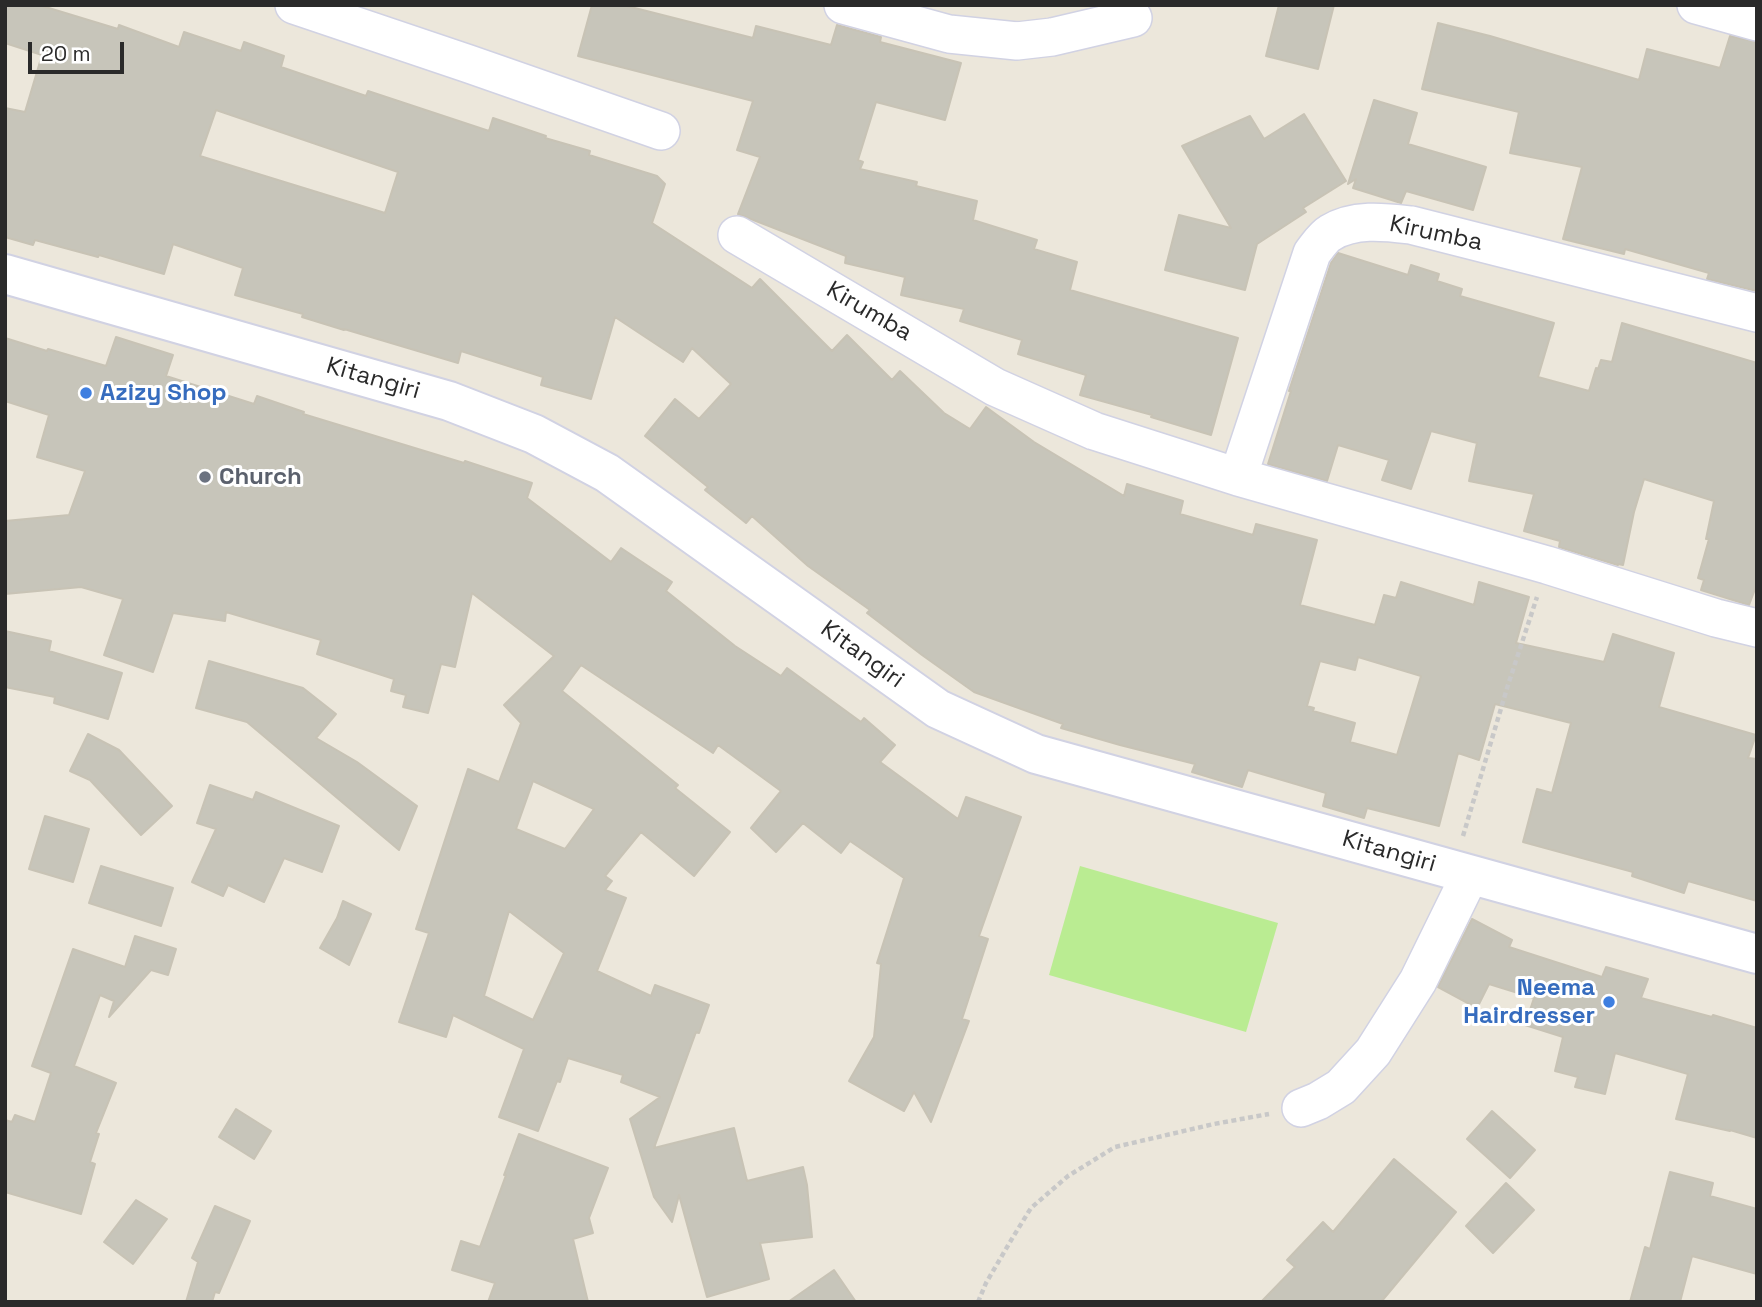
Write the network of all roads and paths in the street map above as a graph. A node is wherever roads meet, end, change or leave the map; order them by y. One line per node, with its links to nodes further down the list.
1 (294, 5): 6 (street)
2 (843, 5): 4 (street)
3 (1696, 5): 5 (street)
4 (1133, 18)
5 (1757, 22)
6 (661, 131)
7 (737, 235): 10 (street, Kirumba)
8 (5, 274): 13 (main road, Kitangiri)
9 (1757, 313): 10 (street, Kirumba)
10 (1238, 477): 11 (street, Kirumba)
11 (1547, 565): 12 (street, Kirumba); 13 (path)
12 (1757, 628)
13 (1461, 873): 14 (main road, Kitangiri); 15 (street)
14 (1757, 954)
15 (1301, 1108): 16 (path)
16 (978, 1302)

